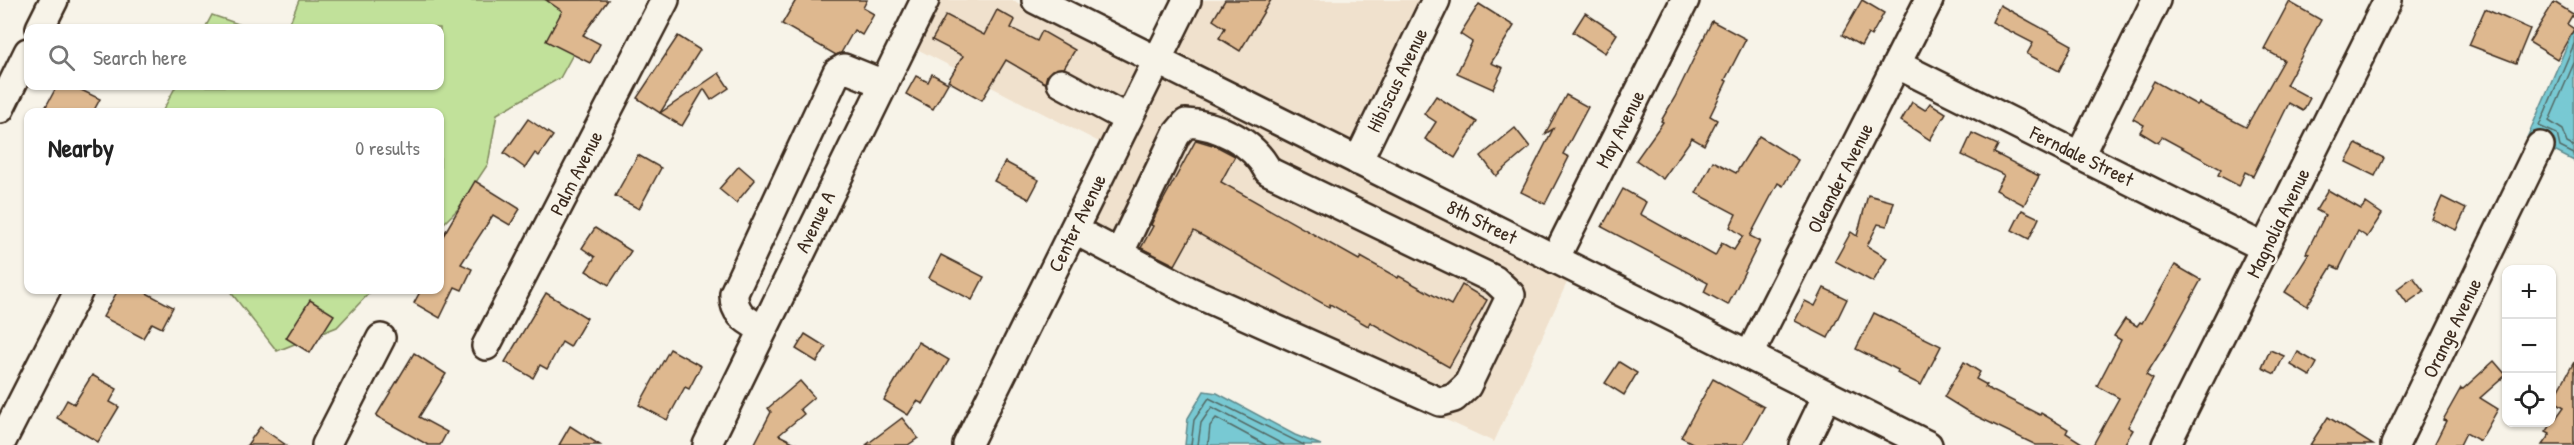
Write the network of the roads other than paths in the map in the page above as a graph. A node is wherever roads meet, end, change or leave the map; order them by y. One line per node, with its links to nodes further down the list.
1 (54, 0): 11 (street)
2 (665, 0): 33 (street, Palm Avenue)
3 (925, 0): 16 (street, Avenue A)
4 (1035, 0): 13 (street, 8th Street)
5 (1187, 0): 13 (street, Center Avenue)
6 (1436, 0): 21 (street, Hibiscus Avenue)
7 (1685, 0): 28 (street, May Avenue)
8 (1929, 0): 14 (street, Oleander Avenue)
9 (2156, 0): 20 (street)
10 (2388, 0): 26 (street, Magnolia Avenue)
11 (42, 24)
12 (24, 60): 17 (street)
13 (1158, 61): 18 (street, Center Avenue); 21 (street, 8th Street)
14 (1898, 65): 20 (street, Ferndale Street); 34 (street, Oleander Avenue)
15 (1061, 83): 18 (street)
16 (884, 84): 22 (street); 23 (street, Avenue A)
17 (0, 109)
18 (1128, 119): 24 (street, Center Avenue)
19 (2540, 146): 43 (street, Orange Avenue)
20 (2080, 154): 26 (street, Ferndale Street)
21 (1358, 161): 25 (street, 8th Street)
22 (784, 185): 23 (street); 31 (street)
23 (824, 204): 31 (street, Avenue A)
24 (1074, 230): 27 (street); 39 (street, Center Avenue)
25 (1516, 240): 28 (street, 8th Street); 29 (street)
26 (2265, 248): 42 (street, Magnolia Avenue)
27 (1119, 254): 29 (street); 29 (street)
28 (1555, 259): 34 (street, 8th Street)
29 (1495, 280)
30 (77, 294): 36 (street)
31 (762, 329): 38 (street, Avenue A)
32 (381, 338): 37 (street)
33 (486, 346)
34 (1749, 356): 35 (street, 8th Street)
35 (1827, 395): 40 (street); 41 (street, 8th Street)
36 (0, 445)
37 (327, 445)
38 (706, 445)
39 (968, 445)
40 (1803, 445)
41 (1928, 445)
42 (2166, 445)
43 (2395, 445)

